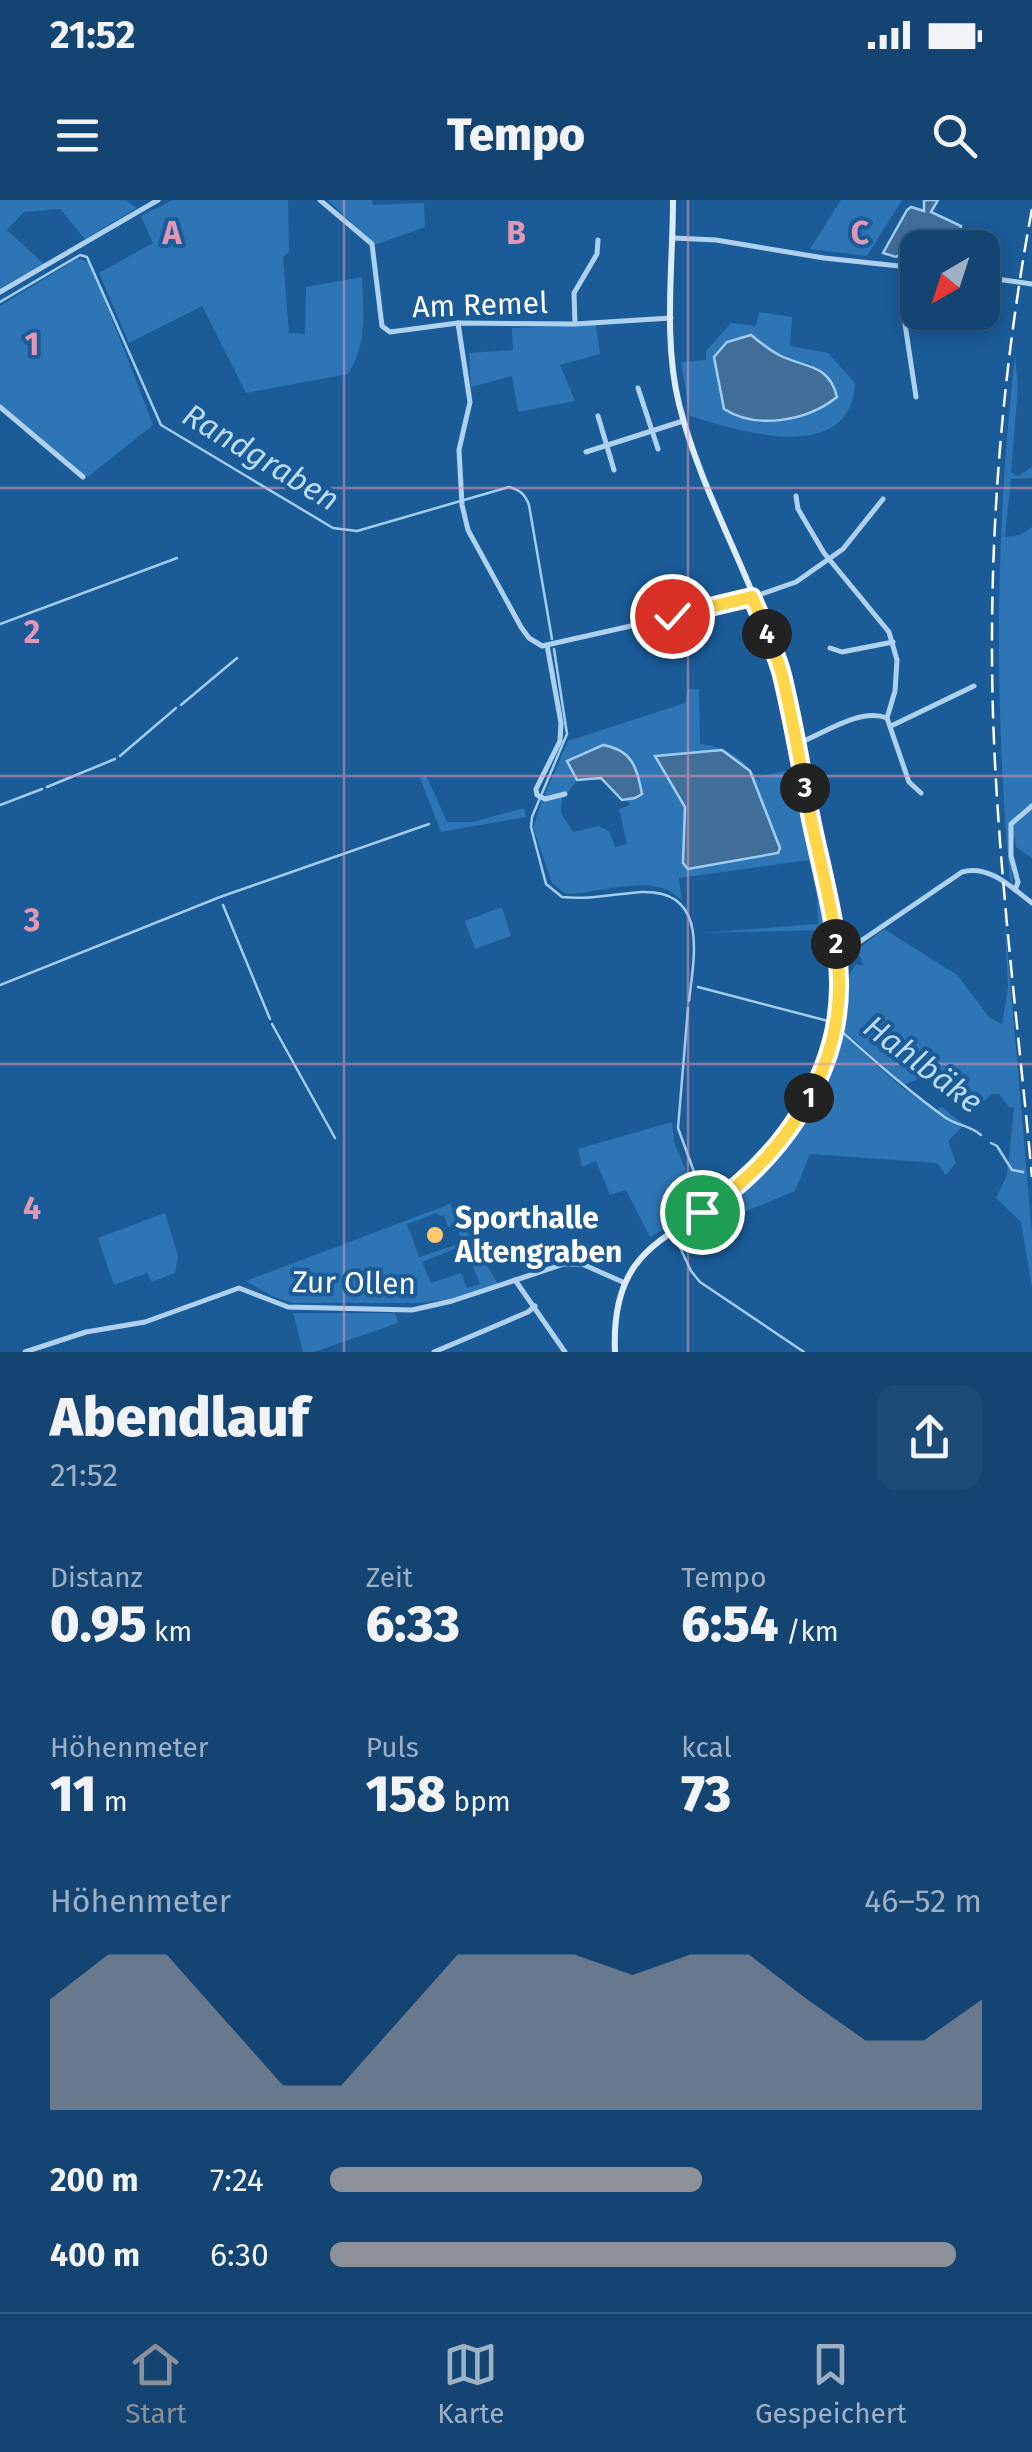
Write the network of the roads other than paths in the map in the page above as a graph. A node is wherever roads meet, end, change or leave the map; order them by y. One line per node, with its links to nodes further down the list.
1 (158, 200): 9 (street)
2 (320, 200): 11 (street, Am Remel)
3 (673, 200): 4 (main road)
4 (673, 238): 6 (street); 10 (main road)
5 (598, 240): 12 (street)
6 (900, 266)
7 (1000, 279): 8 (street)
8 (1032, 284)
9 (0, 292)
10 (672, 318): 12 (street, Am Remel); 18 (main road)
11 (458, 323): 12 (street, Am Remel); 30 (street)
12 (575, 324)
13 (907, 330): 15 (street)
14 (638, 388): 19 (street)
15 (916, 397)
16 (0, 407): 24 (street)
17 (598, 416): 20 (street)
18 (684, 421): 19 (street); 28 (main road)
19 (652, 431): 20 (street); 21 (street)
20 (606, 446): 22 (street); 23 (street)
21 (658, 449)
22 (586, 452)
23 (614, 470)
24 (83, 477)
25 (796, 496): 27 (street)
26 (883, 499): 27 (street)
27 (830, 560): 28 (street); 29 (street)
28 (752, 597): 30 (street); 35 (main road)
29 (892, 642): 31 (street); 33 (street)
30 (547, 646): 37 (street)
31 (830, 648)
32 (974, 686): 34 (street)
33 (887, 718): 34 (street); 35 (street)
34 (892, 726): 36 (street)
35 (796, 744): 41 (main road)
36 (921, 793)
37 (565, 794)
38 (1032, 806): 39 (street)
39 (1015, 890): 40 (street); 42 (street)
40 (1032, 903)
41 (836, 940): 42 (street); 43 (main road)
42 (847, 949): 43 (street)
43 (837, 951): 45 (main road)
44 (515, 1280): 45 (street, Zur Ollen); 46 (street); 47 (street, Zur Ollen)
45 (625, 1283): 50 (main road)
46 (535, 1306): 48 (street); 49 (street)
47 (25, 1352)
48 (434, 1352)
49 (566, 1352)
50 (615, 1352)

